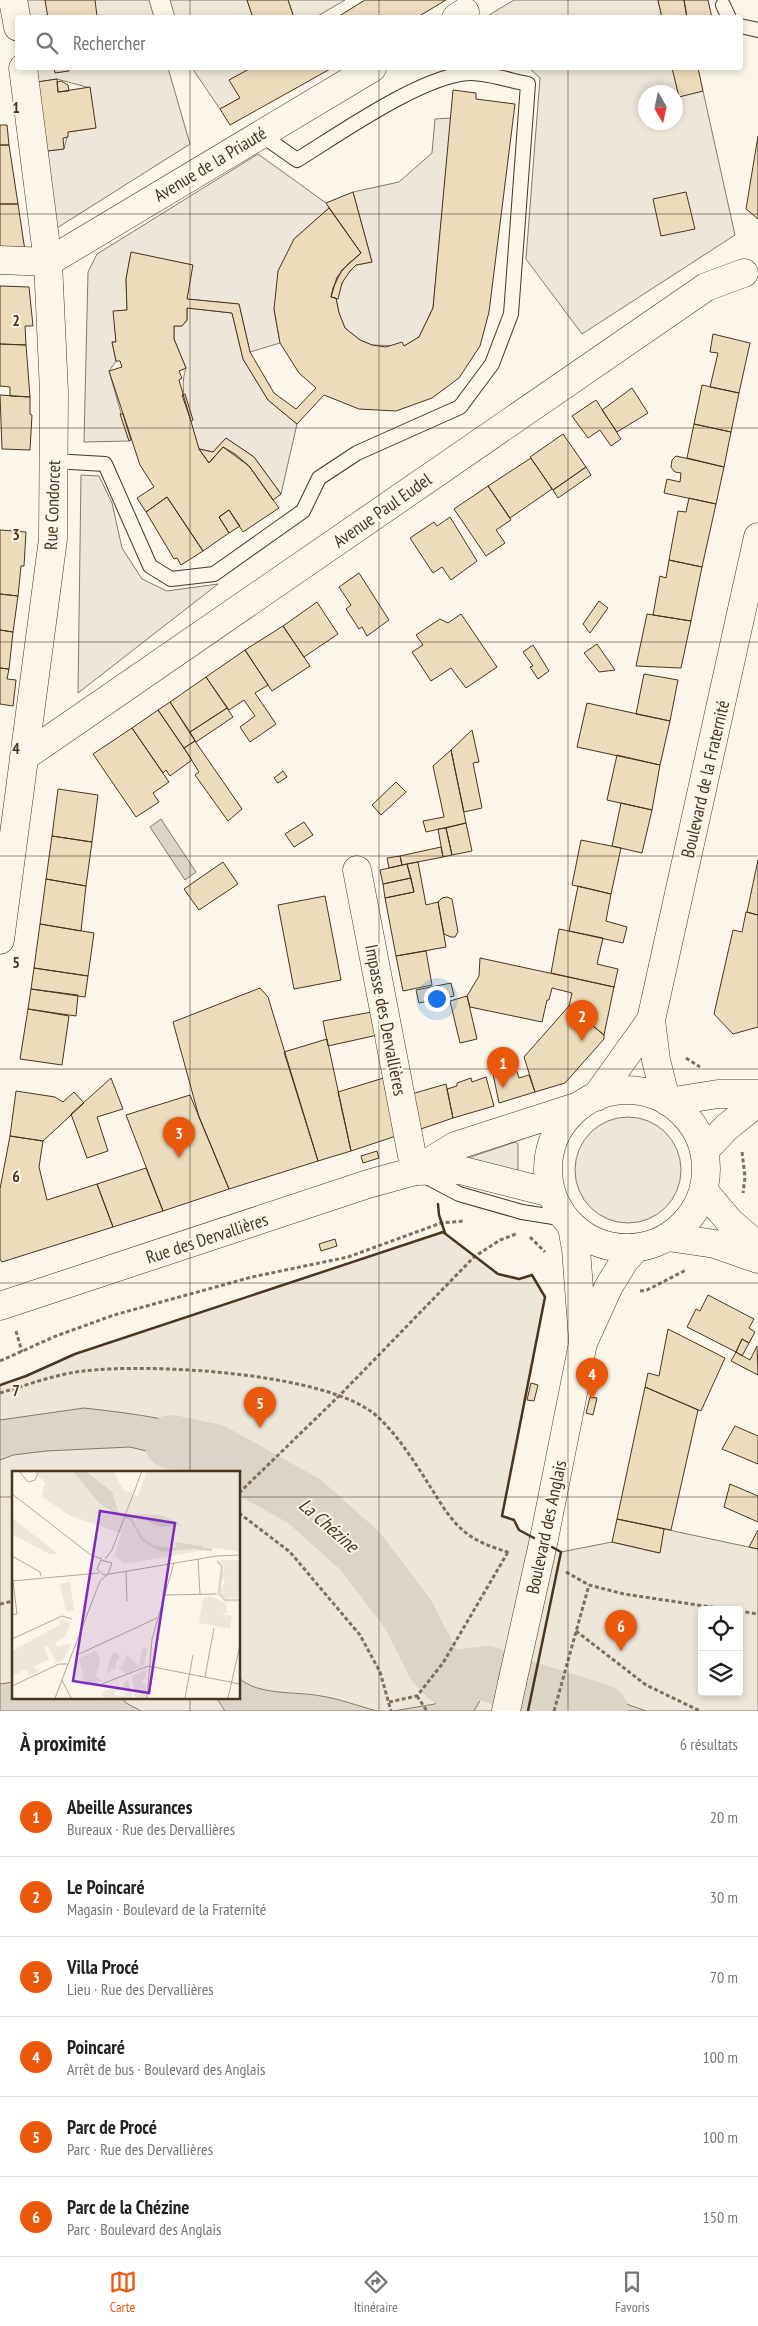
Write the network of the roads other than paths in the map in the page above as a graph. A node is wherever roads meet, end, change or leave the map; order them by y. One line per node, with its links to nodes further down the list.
1 (13, 0): 3 (main road)
2 (723, 4): 4 (lane)
3 (16, 15)
4 (728, 15)
5 (743, 27): 6 (lane)
6 (758, 30)
7 (23, 70): 11 (main road, Rue Condorcet)
8 (369, 70): 9 (main road, Avenue de la Priauté)
9 (260, 134): 11 (main road, Avenue de la Priauté); 13 (lane)
10 (0, 260): 11 (main road)
11 (48, 262): 13 (main road, Rue Condorcet)
12 (744, 274): 16 (main road, Avenue Paul Eudel)
13 (53, 461): 16 (main road, Rue Condorcet)
14 (758, 537): 15 (main road, Boulevard de la Fraternité)
15 (754, 580): 19 (main road, Boulevard de la Fraternité)
16 (24, 757): 18 (main road, Rue Condorcet)
17 (357, 870): 25 (main road, Impasse des Dervallières)
18 (0, 940)
19 (651, 1020): 21 (main road, Boulevard de la Fraternité); 22 (main road, Boulevard de la Fraternité)
20 (758, 1094): 22 (main road)
21 (587, 1101): 22 (main road); 25 (main road, Rue des Dervallières); 27 (main road)
22 (667, 1101): 24 (main road)
23 (758, 1102): 24 (main road)
24 (704, 1151): 26 (main road)
25 (415, 1170): 27 (main road, Rue des Dervallières); 28 (lane); 33 (main road, Rue des Dervallières)
26 (704, 1191): 29 (main road); 30 (main road)
27 (551, 1193): 28 (main road)
28 (569, 1223): 31 (main road); 34 (main road, Boulevard des Anglais)
29 (668, 1237): 31 (main road); 32 (main road)
30 (758, 1246)
31 (636, 1248): 34 (main road, Boulevard des Anglais)
32 (758, 1259)
33 (0, 1306)
34 (583, 1343): 35 (main road, Boulevard des Anglais, bridge)
35 (506, 1711)

